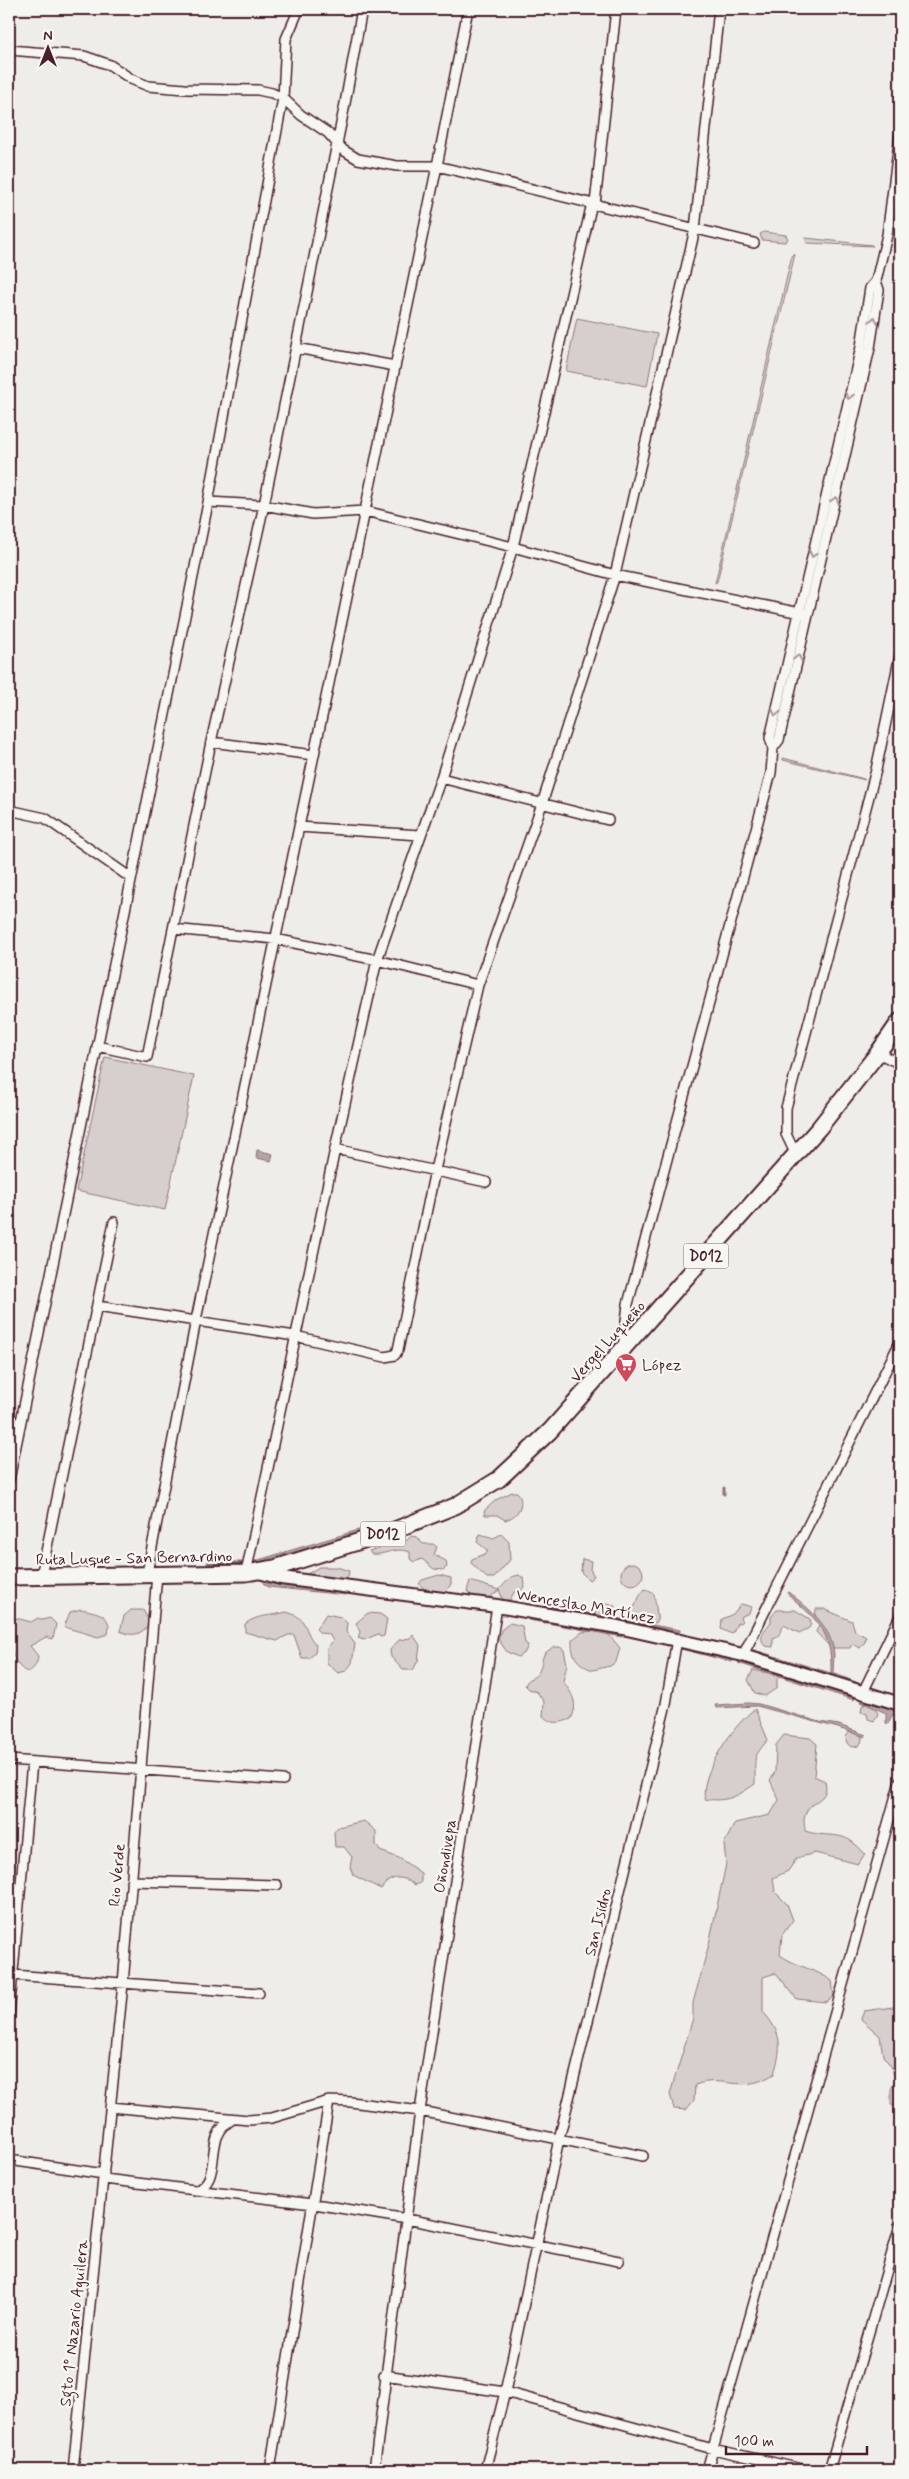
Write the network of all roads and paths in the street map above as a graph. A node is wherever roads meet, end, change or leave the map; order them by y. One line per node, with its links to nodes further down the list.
1 (299, 9): 7 (street)
2 (362, 9): 9 (street)
3 (468, 9): 10 (street, Rio Verde)
4 (616, 9): 11 (street)
5 (719, 9): 12 (street)
6 (9, 50): 7 (street)
7 (283, 98): 9 (street); 16 (street)
8 (900, 134): 21 (street)
9 (337, 143): 10 (street); 14 (street)
10 (437, 166): 11 (street); 15 (street, Rio Verde)
11 (594, 204): 12 (street); 19 (street)
12 (695, 228): 13 (street); 20 (street)
13 (754, 243)
14 (296, 348): 15 (street); 17 (street)
15 (395, 366): 18 (street, Rio Verde)
16 (208, 502): 17 (street); 31 (street)
17 (264, 505): 18 (street); 23 (street)
18 (365, 511): 19 (street); 24 (street, Rio Verde)
19 (513, 547): 20 (street); 25 (street)
20 (615, 575): 21 (street); 26 (street)
21 (804, 614): 49 (street)
22 (900, 654): 41 (street)
23 (211, 742): 24 (street); 32 (street)
24 (314, 755): 29 (street, Rio Verde)
25 (441, 778): 26 (street); 30 (street)
26 (542, 804): 28 (street); 35 (street)
27 (9, 810): 31 (street)
28 (608, 820)
29 (298, 827): 30 (street); 33 (street, Rio Verde)
30 (420, 835): 34 (street)
31 (132, 878): 37 (street)
32 (173, 929): 33 (street); 37 (street)
33 (275, 939): 34 (street); 46 (street, Rio Verde)
34 (377, 960): 35 (street); 40 (street)
35 (478, 985): 42 (street)
36 (900, 1021): 38 (main road, Vergel Luqueño / D012)
37 (97, 1046): 50 (street)
38 (878, 1054): 39 (street); 41 (main road, Vergel Luqueño / D012)
39 (900, 1064)
40 (335, 1149): 42 (street); 47 (street)
41 (796, 1154): 49 (main road, Vergel Luqueño / D012)
42 (434, 1170): 43 (street); 47 (street)
43 (486, 1182)
44 (114, 1222): 45 (street)
45 (97, 1306): 46 (street); 53 (street)
46 (196, 1320): 47 (street); 51 (street, Rio Verde)
47 (295, 1336): 52 (street)
48 (900, 1342): 58 (street)
49 (623, 1348): 52 (main road, Vergel Luqueño / D012)
50 (9, 1480)
51 (152, 1573): 52 (main road, Ruta Luque - San Bernardino / D012); 53 (main road, Ruta Luque - San Bernardino / D012); 63 (street, Rio Verde)
52 (252, 1573): 55 (main road, Wenceslao Martínez)
53 (41, 1576): 54 (main road, Ruta Luque - San Bernardino / D012)
54 (9, 1577)
55 (497, 1606): 57 (main road, Wenceslao Martínez); 76 (street, Oñondivepa)
56 (900, 1616): 59 (street)
57 (677, 1639): 58 (main road, Wenceslao Martínez); 78 (street, San Isidro)
58 (743, 1654): 59 (main road, Wenceslao Martínez)
59 (862, 1692): 60 (main road, Wenceslao Martínez)
60 (900, 1704)
61 (9, 1760): 62 (street)
62 (32, 1762): 63 (street); 69 (street)
63 (140, 1770): 64 (street); 66 (street, Rio Verde)
64 (283, 1780)
65 (900, 1781): 90 (street)
66 (131, 1881): 67 (street); 71 (street, Rio Verde)
67 (277, 1886)
68 (9, 1907): 69 (street)
69 (19, 1907): 70 (street)
70 (12, 1975): 71 (street); 73 (street)
71 (123, 1984): 72 (street); 75 (street, Rio Verde)
72 (259, 1993)
73 (9, 2014)
74 (329, 2101): 76 (street); 77 (street); 83 (street)
75 (110, 2107): 77 (street); 81 (street, Rio Verde)
76 (420, 2111): 78 (street); 84 (street, Oñondivepa)
77 (233, 2119): 82 (street)
78 (559, 2139): 79 (street); 86 (street, San Isidro)
79 (643, 2156)
80 (9, 2160): 81 (street)
81 (104, 2176): 82 (street); 91 (street, Sgto 1º Nazario Aguilera)
82 (195, 2192): 83 (street)
83 (313, 2204): 84 (street); 92 (street)
84 (407, 2219): 86 (street); 88 (street, Oñondivepa)
85 (900, 2225): 97 (street)
86 (536, 2246): 87 (street); 89 (street, San Isidro)
87 (619, 2261)
88 (384, 2375): 89 (street); 93 (street, Oñondivepa)
89 (505, 2392): 90 (street); 94 (street, San Isidro)
90 (713, 2449): 95 (street); 96 (street)
91 (73, 2470)
92 (270, 2470)
93 (374, 2470)
94 (485, 2470)
95 (707, 2470)
96 (806, 2470)
97 (829, 2470)

